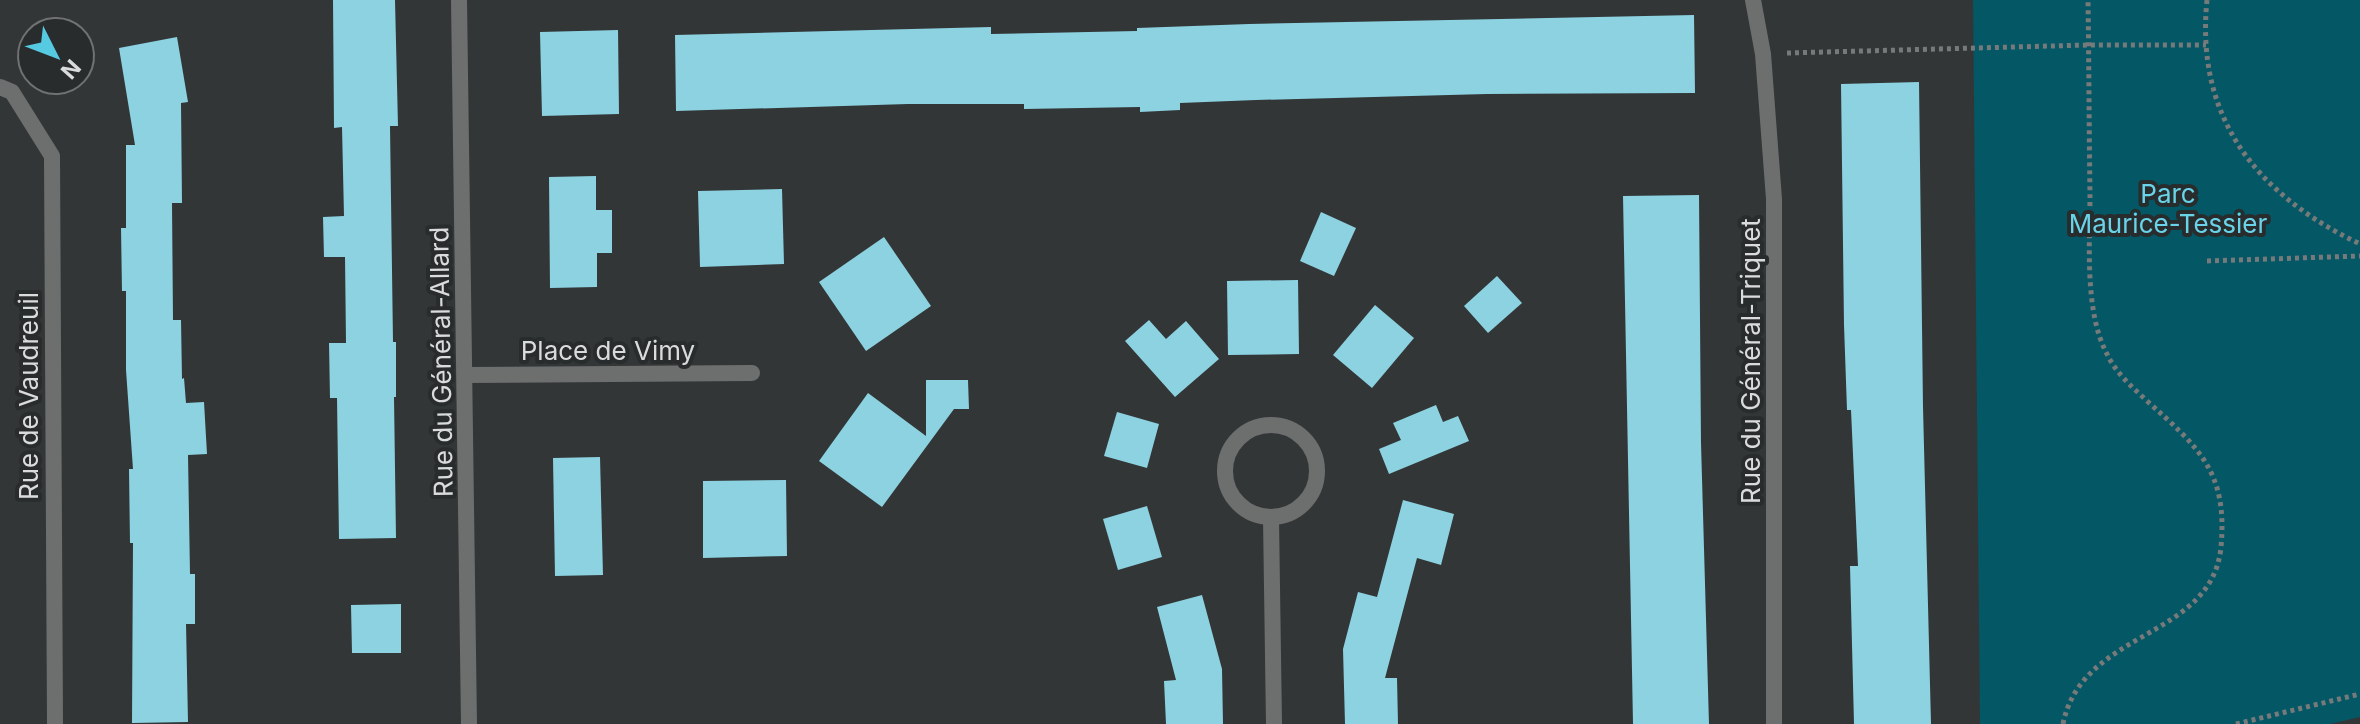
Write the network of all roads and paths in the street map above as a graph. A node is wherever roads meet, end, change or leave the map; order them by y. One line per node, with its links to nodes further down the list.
1 (459, 0): 13 (street, Rue du Général-Allard)
2 (1753, 0): 19 (street, Rue du Général-Triquet)
3 (2088, 0): 5 (path)
4 (2207, 0): 6 (path)
5 (2089, 45): 6 (path); 7 (path); 20 (path)
6 (2206, 45): 9 (path)
7 (1787, 53)
8 (0, 87): 16 (street, Rue de Vaudreuil)
9 (2360, 244)
10 (2360, 256): 11 (path)
11 (2207, 261)
12 (752, 373): 13 (street, Place de Vimy)
13 (465, 375): 17 (street, Rue du Général-Allard)
14 (1271, 518): 14 (street); 18 (street)
15 (2360, 694): 21 (path)
16 (55, 724)
17 (469, 724)
18 (1274, 724)
19 (1774, 724)
20 (2063, 724)
21 (2236, 724)

